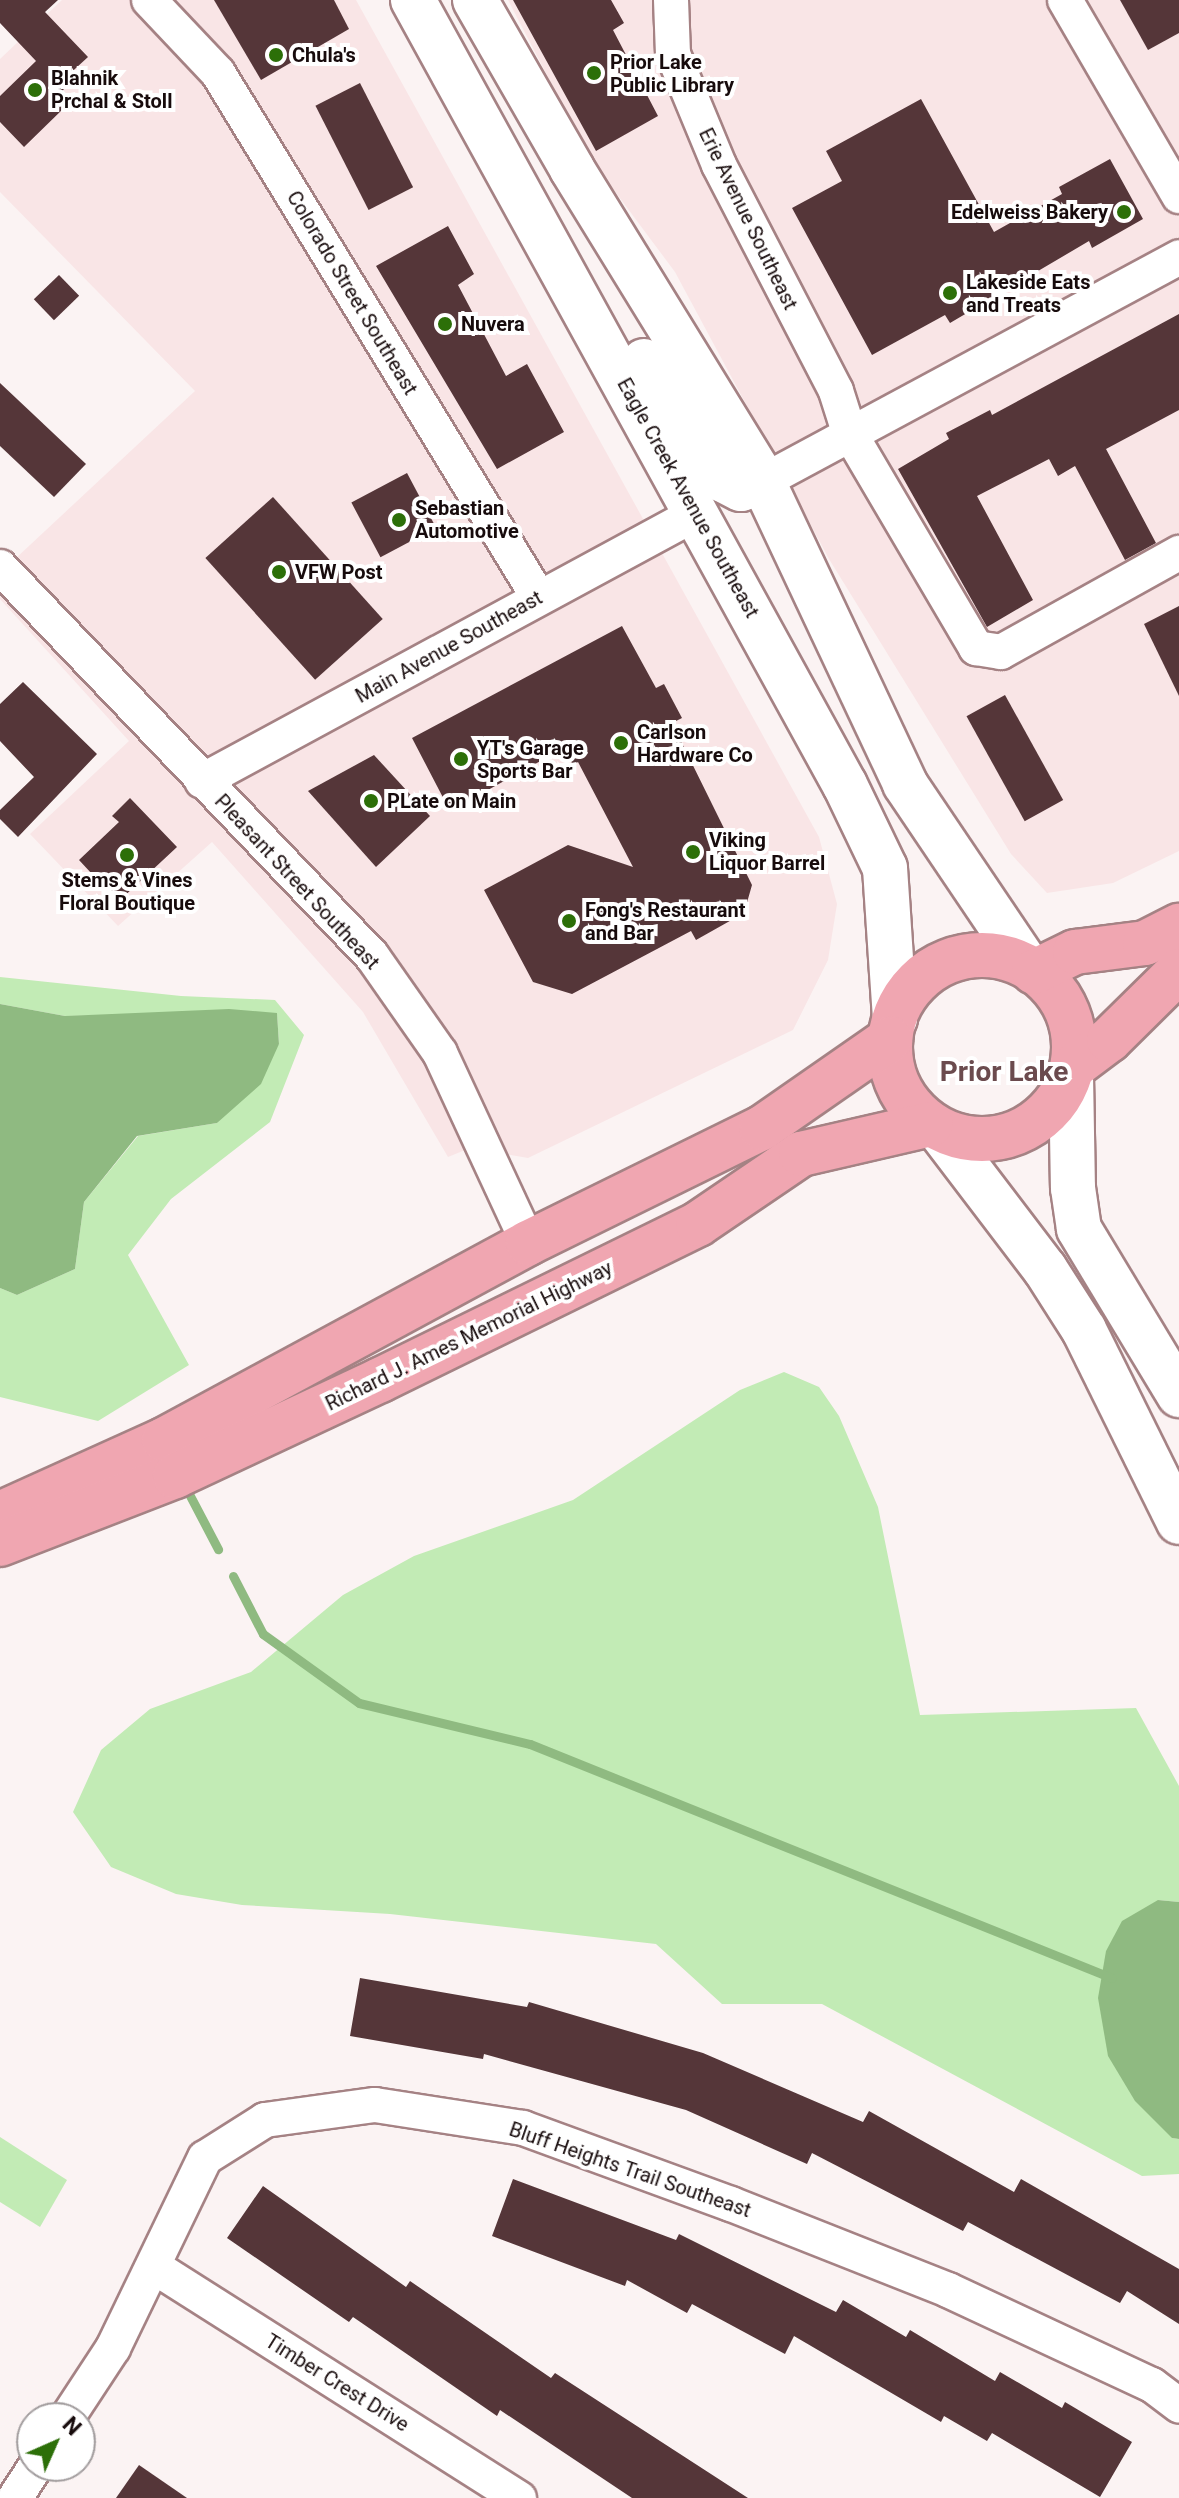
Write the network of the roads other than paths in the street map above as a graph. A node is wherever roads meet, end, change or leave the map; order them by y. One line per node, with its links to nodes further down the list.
1 (149, 0): 14 (street, Colorado Street Southeast)
2 (413, 0): 6 (main road, Eagle Creek Avenue Southeast)
3 (475, 0): 10 (main road)
4 (671, 0): 9 (street, Erie Avenue Southeast)
5 (1065, 0): 7 (street)
6 (477, 116): 10 (main road); 11 (main road, Eagle Creek Avenue Southeast)
7 (1179, 196)
8 (1179, 257): 9 (street)
9 (849, 432): 10 (street); 12 (street, Erie Avenue Southeast)
10 (762, 482): 17 (main road)
11 (697, 513): 14 (street, Main Avenue Southeast); 19 (main road, Eagle Creek Avenue Southeast)
12 (1179, 553)
13 (0, 567): 15 (street, Pleasant Street Southeast)
14 (539, 598): 15 (street, Main Avenue Southeast)
15 (202, 781): 22 (street, Pleasant Street Southeast)
16 (1179, 926): 17 (main road)
17 (1030, 968): 19 (main road); 20 (main road)
18 (1179, 971): 20 (main road)
19 (892, 1029): 21 (main road); 22 (main road)
20 (1072, 1072): 21 (main road); 23 (main road)
21 (935, 1127): 25 (main road); 26 (main road, Richard J. Ames Memorial Highway)
22 (528, 1243): 24 (main road)
23 (1179, 1395)
24 (0, 1514)
25 (1179, 1522)
26 (0, 1544)
27 (156, 2268): 28 (street, Bluff Heights Trail Southeast); 29 (street, Bluff Heights Trail Southeast); 30 (street, Timber Crest Drive)
28 (78, 2402)
29 (1179, 2405)
30 (519, 2498)

